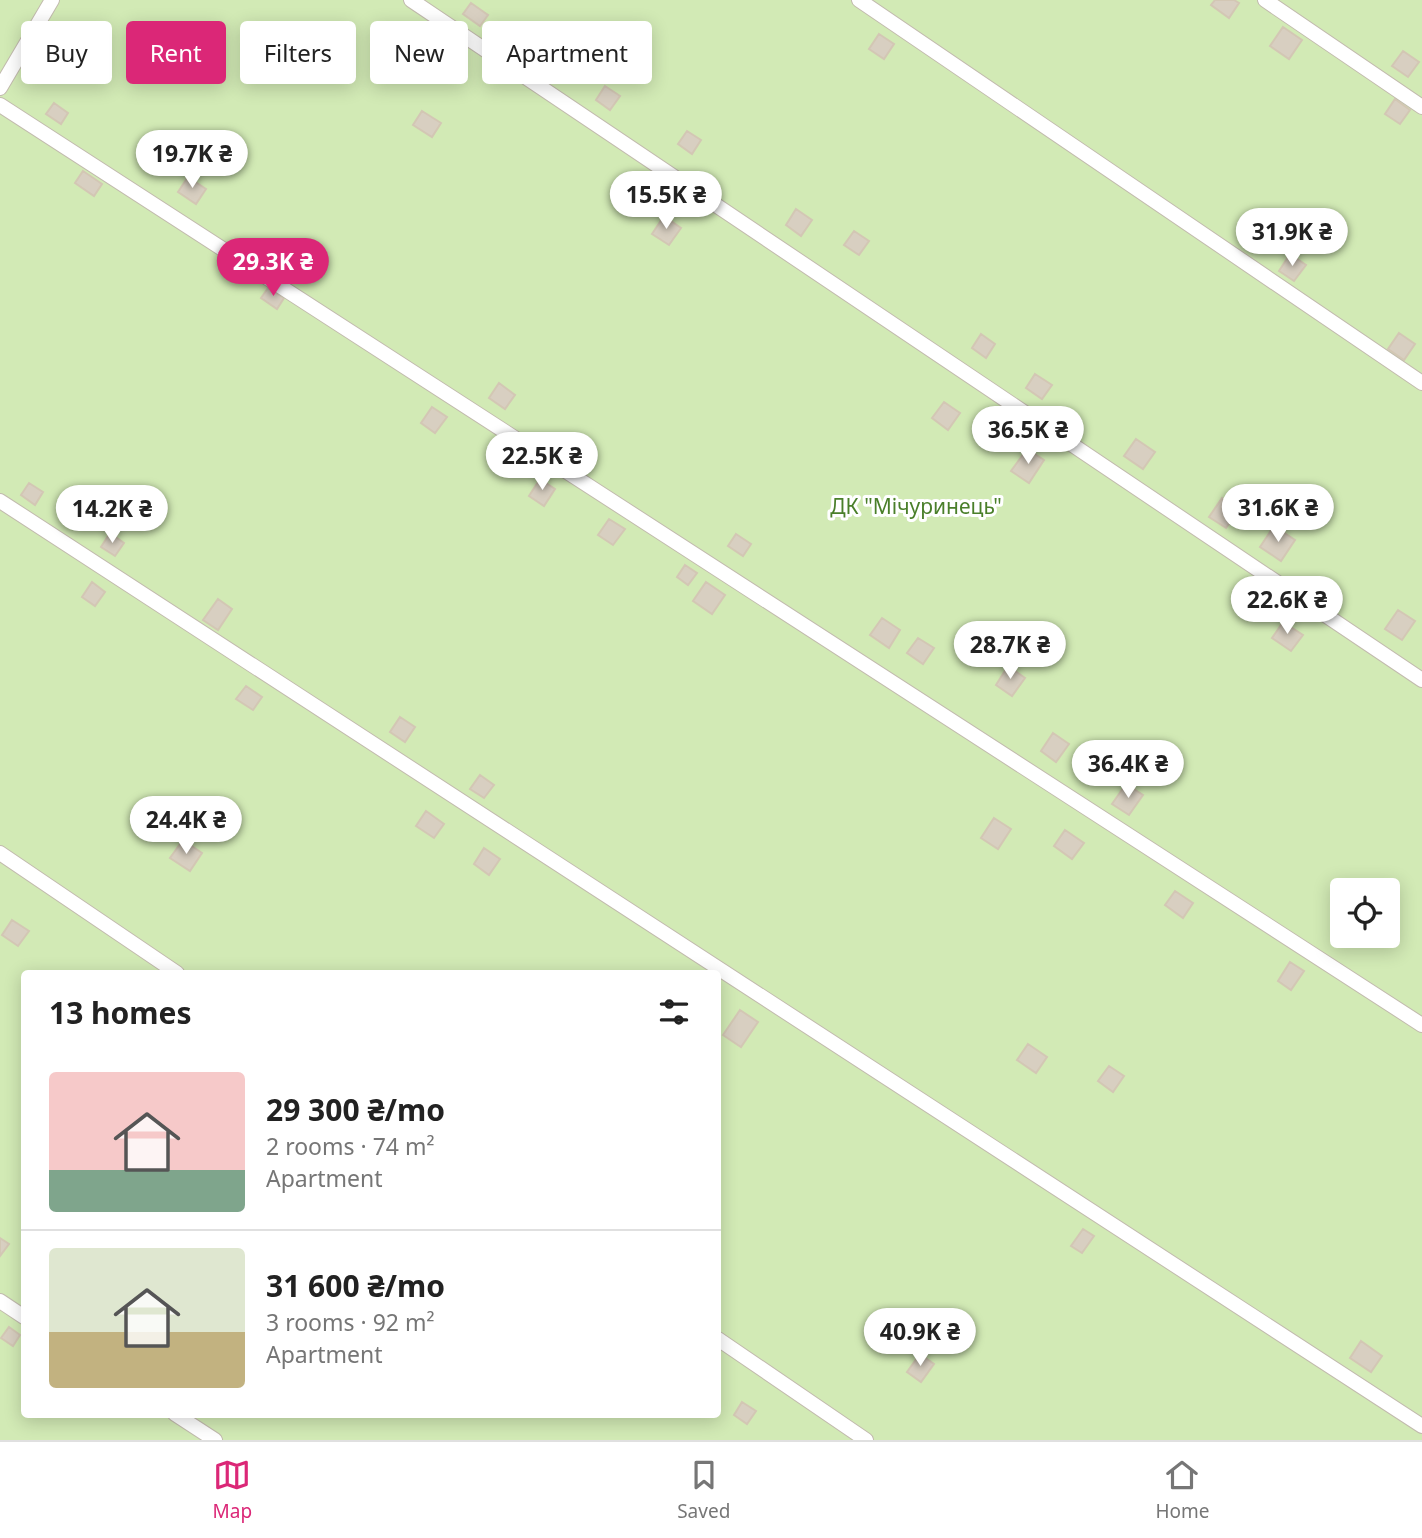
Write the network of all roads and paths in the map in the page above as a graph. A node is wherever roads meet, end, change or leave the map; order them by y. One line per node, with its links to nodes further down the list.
1 (52, 0): 5 (lane)
2 (411, 0): 10 (lane)
3 (859, 0): 8 (lane)
4 (1265, 0): 7 (lane)
5 (0, 88)
6 (0, 105): 15 (lane)
7 (1422, 107)
8 (1422, 383)
9 (0, 501): 13 (lane)
10 (1422, 680)
11 (0, 853): 12 (lane)
12 (173, 970)
13 (721, 970)
14 (721, 970): 20 (lane)
15 (1422, 1025)
16 (0, 1301): 17 (lane)
17 (21, 1315)
18 (721, 1341): 22 (lane)
19 (180, 1418): 21 (lane)
20 (1422, 1426)
21 (215, 1440)
22 (866, 1440)

